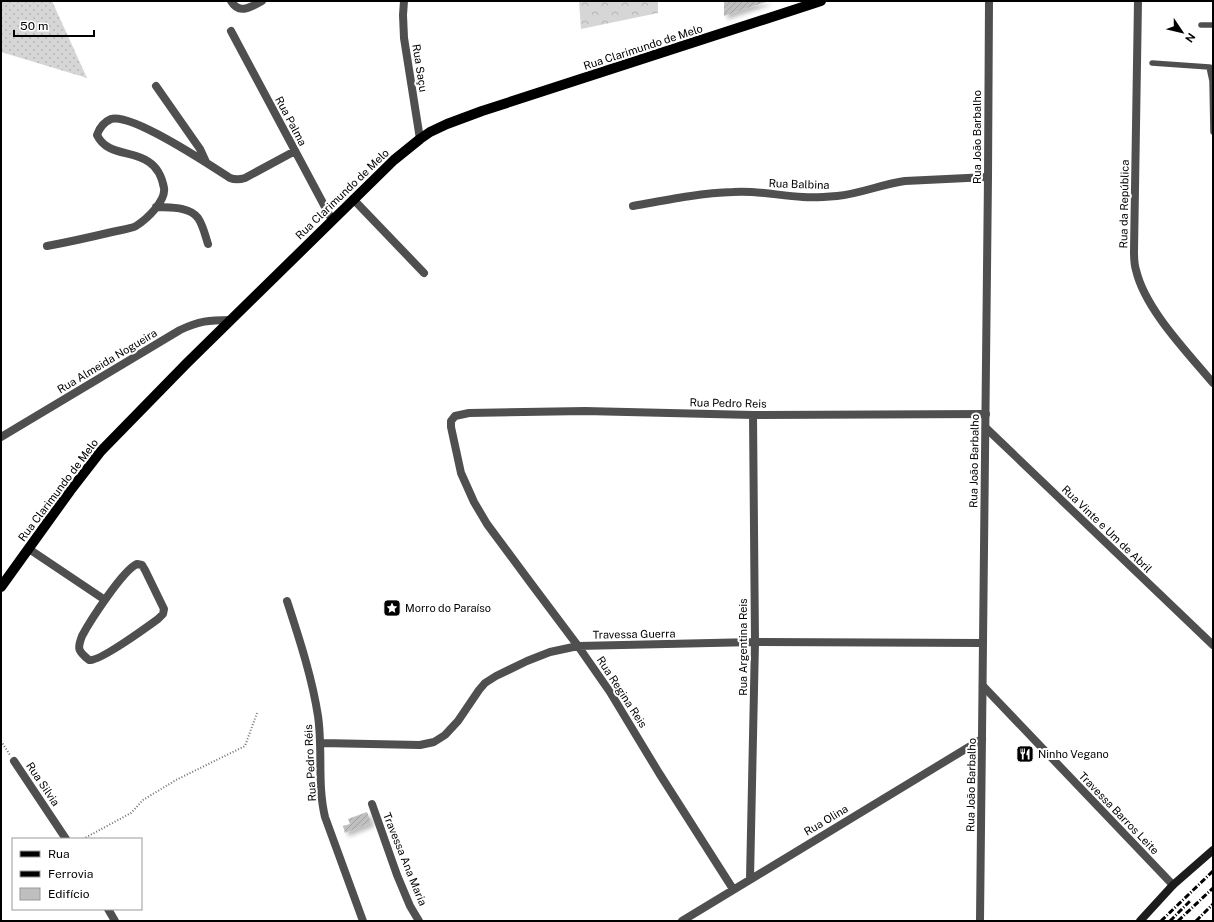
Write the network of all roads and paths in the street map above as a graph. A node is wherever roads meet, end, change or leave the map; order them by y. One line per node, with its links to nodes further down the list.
1 (231, 1): 2 (street)
2 (262, 1)
3 (404, 1): 14 (street, Rua Saçu)
4 (821, 1): 14 (main road, Rua Clarimundo de Melo)
5 (989, 1): 17 (street, Rua João Barbalho)
6 (1138, 1): 26 (street, Rua da República)
7 (1201, 25): 8 (lane)
8 (1213, 25)
9 (231, 31): 15 (street, Rua Palma)
10 (1152, 63): 11 (lane)
11 (1211, 67): 13 (lane)
12 (156, 86): 16 (street)
13 (1213, 132)
14 (420, 139): 18 (main road, Rua Clarimundo de Melo)
15 (295, 151): 16 (street); 21 (street, Rua Palma)
16 (206, 162): 20 (street)
17 (988, 177): 19 (street, Rua Balbina); 28 (street, Rua João Barbalho)
18 (352, 199): 21 (main road, Rua Clarimundo de Melo); 24 (street)
19 (633, 206)
20 (156, 208): 22 (street); 23 (street)
21 (332, 220): 25 (main road, Rua Clarimundo de Melo)
22 (208, 244)
23 (47, 246)
24 (424, 273)
25 (230, 320): 31 (street, Rua Almeida Nogueira); 32 (main road, Rua Clarimundo de Melo)
26 (1213, 383)
27 (469, 413): 29 (street, Rua Pedro Reis); 39 (street, Rua Regina Reis)
28 (986, 414): 29 (street, Rua Pedro Reis); 30 (street, Rua João Barbalho)
29 (752, 415): 36 (street, Rua Argentina Reis)
30 (986, 428): 37 (street, Rua João Barbalho); 38 (street, Rua Vinte e Um de Abril)
31 (1, 437)
32 (29, 549): 33 (main road, Rua Clarimundo de Melo); 34 (street)
33 (1, 587)
34 (105, 600): 34 (street)
35 (287, 601): 44 (street, Rua Pedro Réis)
36 (755, 642): 37 (street, Travessa Guerra); 39 (street, Travessa Guerra); 50 (street, Rua Argentina Reis)
37 (983, 643): 40 (street, Rua João Barbalho)
38 (1213, 645)
39 (578, 646): 44 (street, Travessa Guerra); 52 (street, Rua Regina Reis)
40 (983, 686): 42 (street, Rua João Barbalho); 51 (street, Travessa Barros Leite)
41 (257, 713): 48 (path)
42 (982, 739): 50 (street, Rua Olina); 58 (street, Rua João Barbalho)
43 (1, 741): 45 (path, Rua Silvia)
44 (321, 743): 55 (street, Rua Pedro Réis)
45 (14, 762): 47 (street, Rua Silvia)
46 (372, 804): 56 (street, Travessa Ana Maria)
47 (65, 838)
48 (85, 838)
49 (1213, 850): 51 (main road)
50 (750, 879): 52 (street, Rua Olina)
51 (1173, 885): 59 (main road)
52 (733, 889): 57 (street, Rua Olina)
53 (109, 910): 54 (street)
54 (115, 921)
55 (363, 921)
56 (419, 921)
57 (682, 921)
58 (980, 921)
59 (1140, 921)

